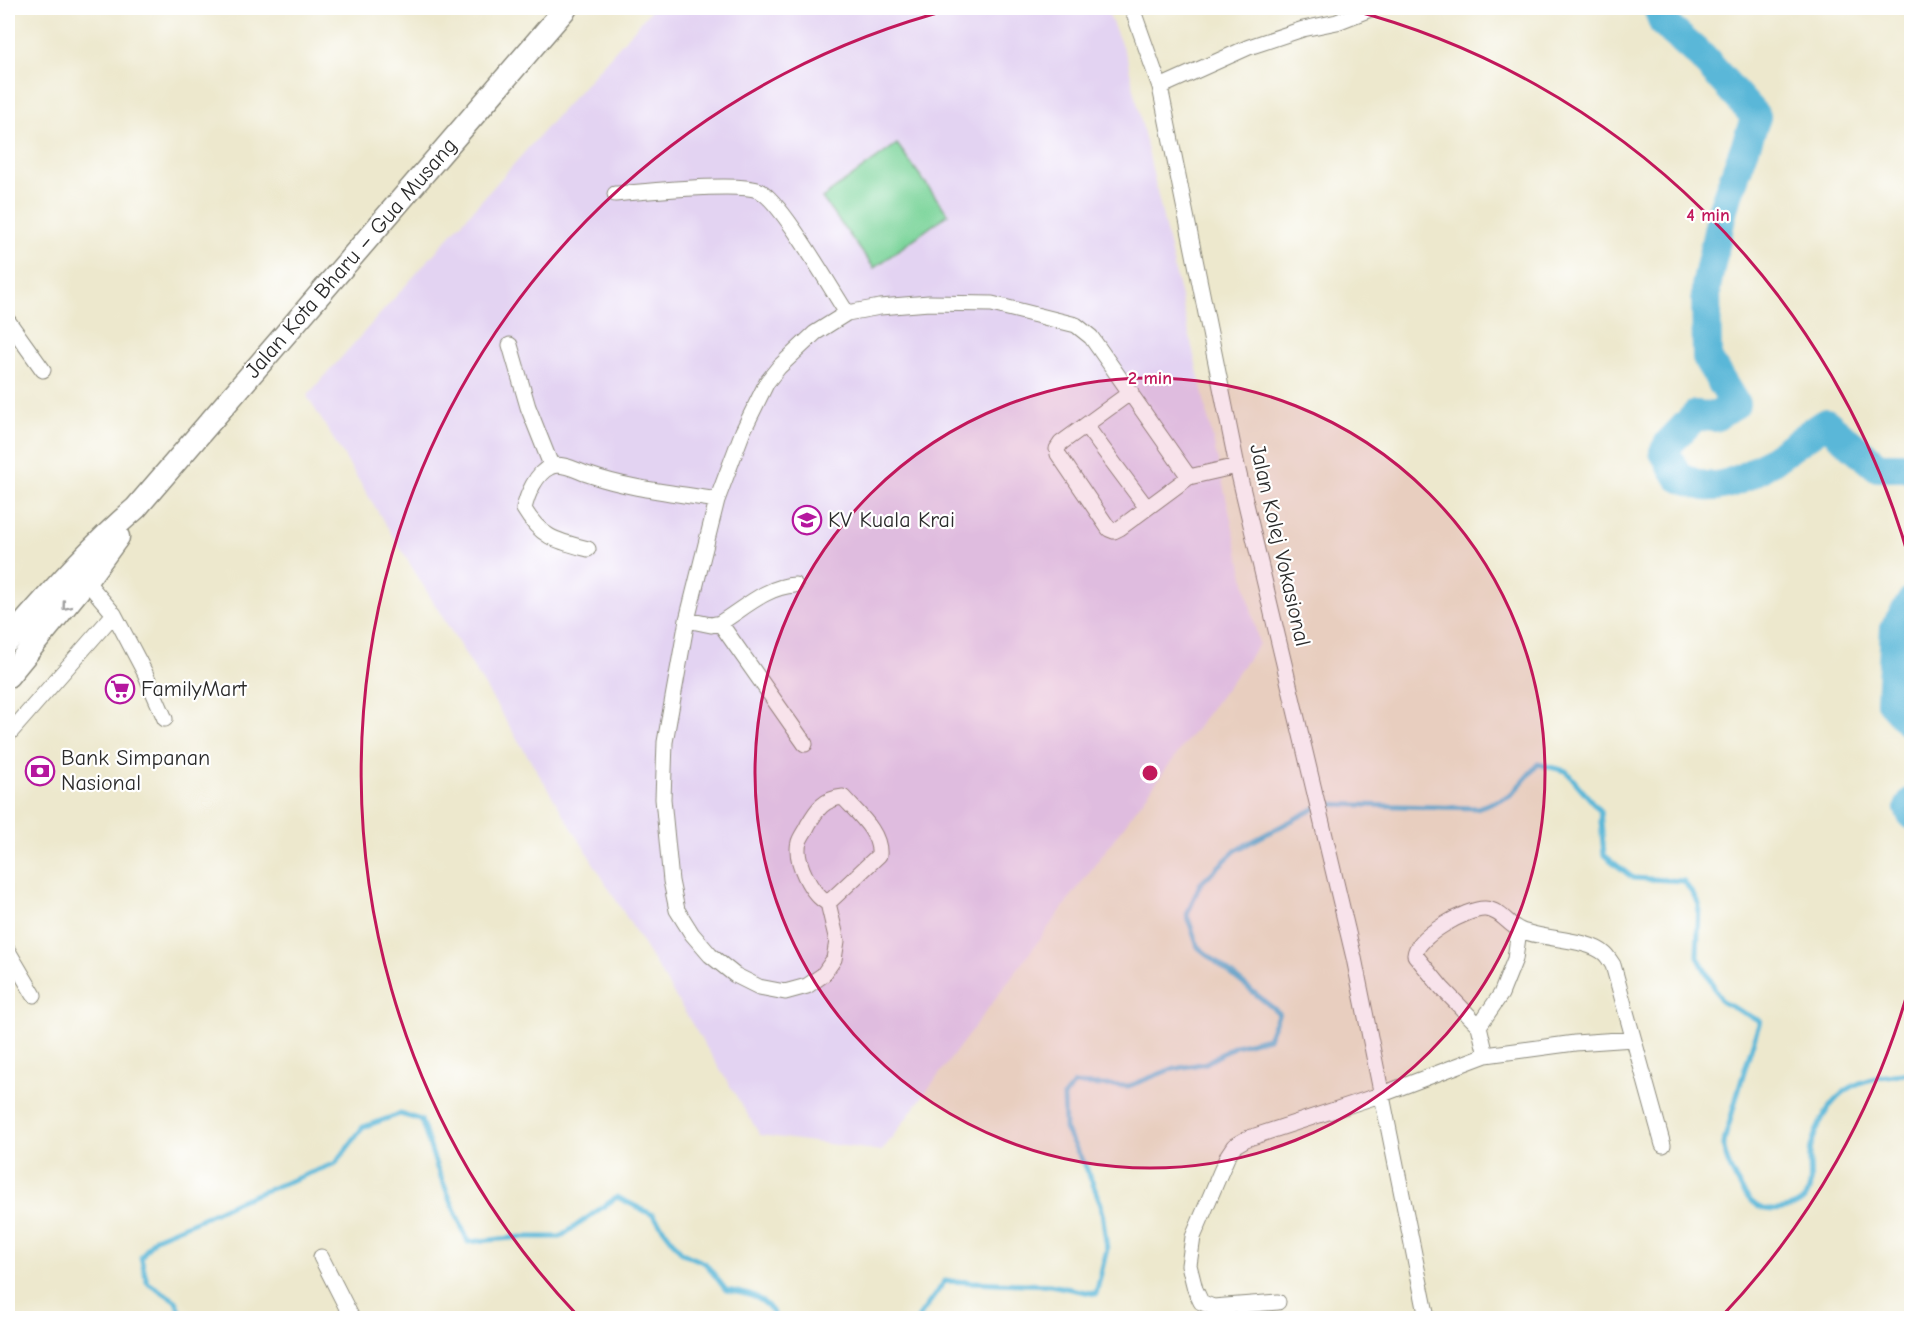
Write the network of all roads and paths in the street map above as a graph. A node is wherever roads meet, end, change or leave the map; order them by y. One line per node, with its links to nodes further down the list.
1 (566, 8): 16 (highway, Jalan Kota Bharu – Gua Musang)
2 (1131, 8): 4 (street, Jalan Kolej Vokasional)
3 (1373, 8): 4 (street)
4 (1160, 87): 13 (street, Jalan Kolej Vokasional)
5 (615, 194): 6 (street)
6 (847, 313): 10 (street); 15 (street)
7 (8, 321): 9 (street)
8 (510, 345): 12 (street)
9 (43, 370)
10 (1131, 392): 11 (street); 14 (street)
11 (1086, 426): 17 (street); 17 (street)
12 (552, 465): 15 (street); 18 (street)
13 (1237, 466): 14 (street); 36 (street, Jalan Kolej Vokasional)
14 (1190, 477): 17 (street)
15 (717, 500): 22 (street)
16 (136, 508): 19 (highway, Jalan Kota Bharu – Gua Musang); 24 (highway, Jalan Kota Bharu – Gua Musang)
17 (1147, 508)
18 (588, 549)
19 (86, 581): 21 (street); 25 (highway, Jalan Kota Bharu – Gua Musang, one-way to 25)
20 (795, 585): 23 (street)
21 (114, 615): 26 (street); 27 (street)
22 (687, 621): 23 (street); 29 (street)
23 (720, 623): 28 (street)
24 (8, 642)
25 (8, 676)
26 (165, 719)
27 (8, 735)
28 (805, 744)
29 (828, 903): 29 (street)
30 (1519, 930): 33 (street); 33 (street); 34 (street)
31 (8, 951): 32 (street)
32 (34, 995)
33 (1479, 1026): 35 (street)
34 (1633, 1039): 35 (street); 37 (street)
35 (1486, 1055): 36 (street)
36 (1380, 1095): 39 (street); 41 (street, Jalan Kolej Vokasional)
37 (1663, 1145)
38 (321, 1257): 40 (street)
39 (1278, 1302)
40 (352, 1318)
41 (1427, 1318)

